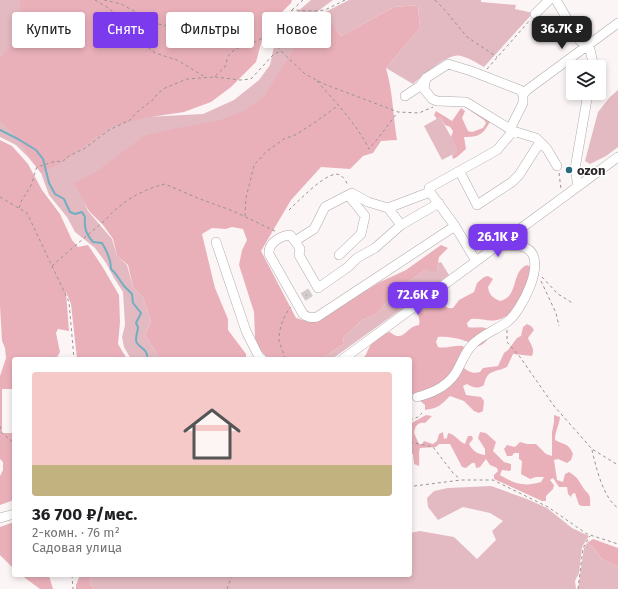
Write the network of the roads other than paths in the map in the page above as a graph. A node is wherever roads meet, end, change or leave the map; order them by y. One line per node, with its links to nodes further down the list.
1 (549, 0): 3 (street)
2 (556, 0): 5 (street)
3 (535, 14)
4 (618, 23): 5 (street)
5 (589, 45): 6 (street); 8 (street)
6 (592, 60)
7 (426, 78): 8 (street); 9 (street); 11 (street)
8 (524, 95): 11 (street)
9 (405, 96)
10 (587, 100): 16 (street)
11 (511, 130): 12 (street); 15 (street)
12 (540, 142): 14 (street); 15 (street)
13 (618, 157): 16 (street)
14 (557, 166)
15 (460, 172): 17 (street)
16 (578, 186): 25 (street)
17 (430, 192): 19 (street); 20 (street)
18 (350, 194): 20 (street); 23 (street); 26 (street)
19 (439, 203): 21 (street); 22 (street)
20 (388, 208): 21 (street)
21 (401, 225): 28 (street)
22 (455, 226): 27 (street); 28 (street)
23 (295, 241): 28 (street); 28 (street)
24 (216, 242): 29 (street)
25 (500, 245): 27 (street); 31 (street)
26 (339, 255)
27 (476, 261): 30 (street)
28 (307, 295)
29 (259, 357)
30 (346, 357)
31 (417, 397)
32 (12, 515): 33 (street)
33 (0, 518)

